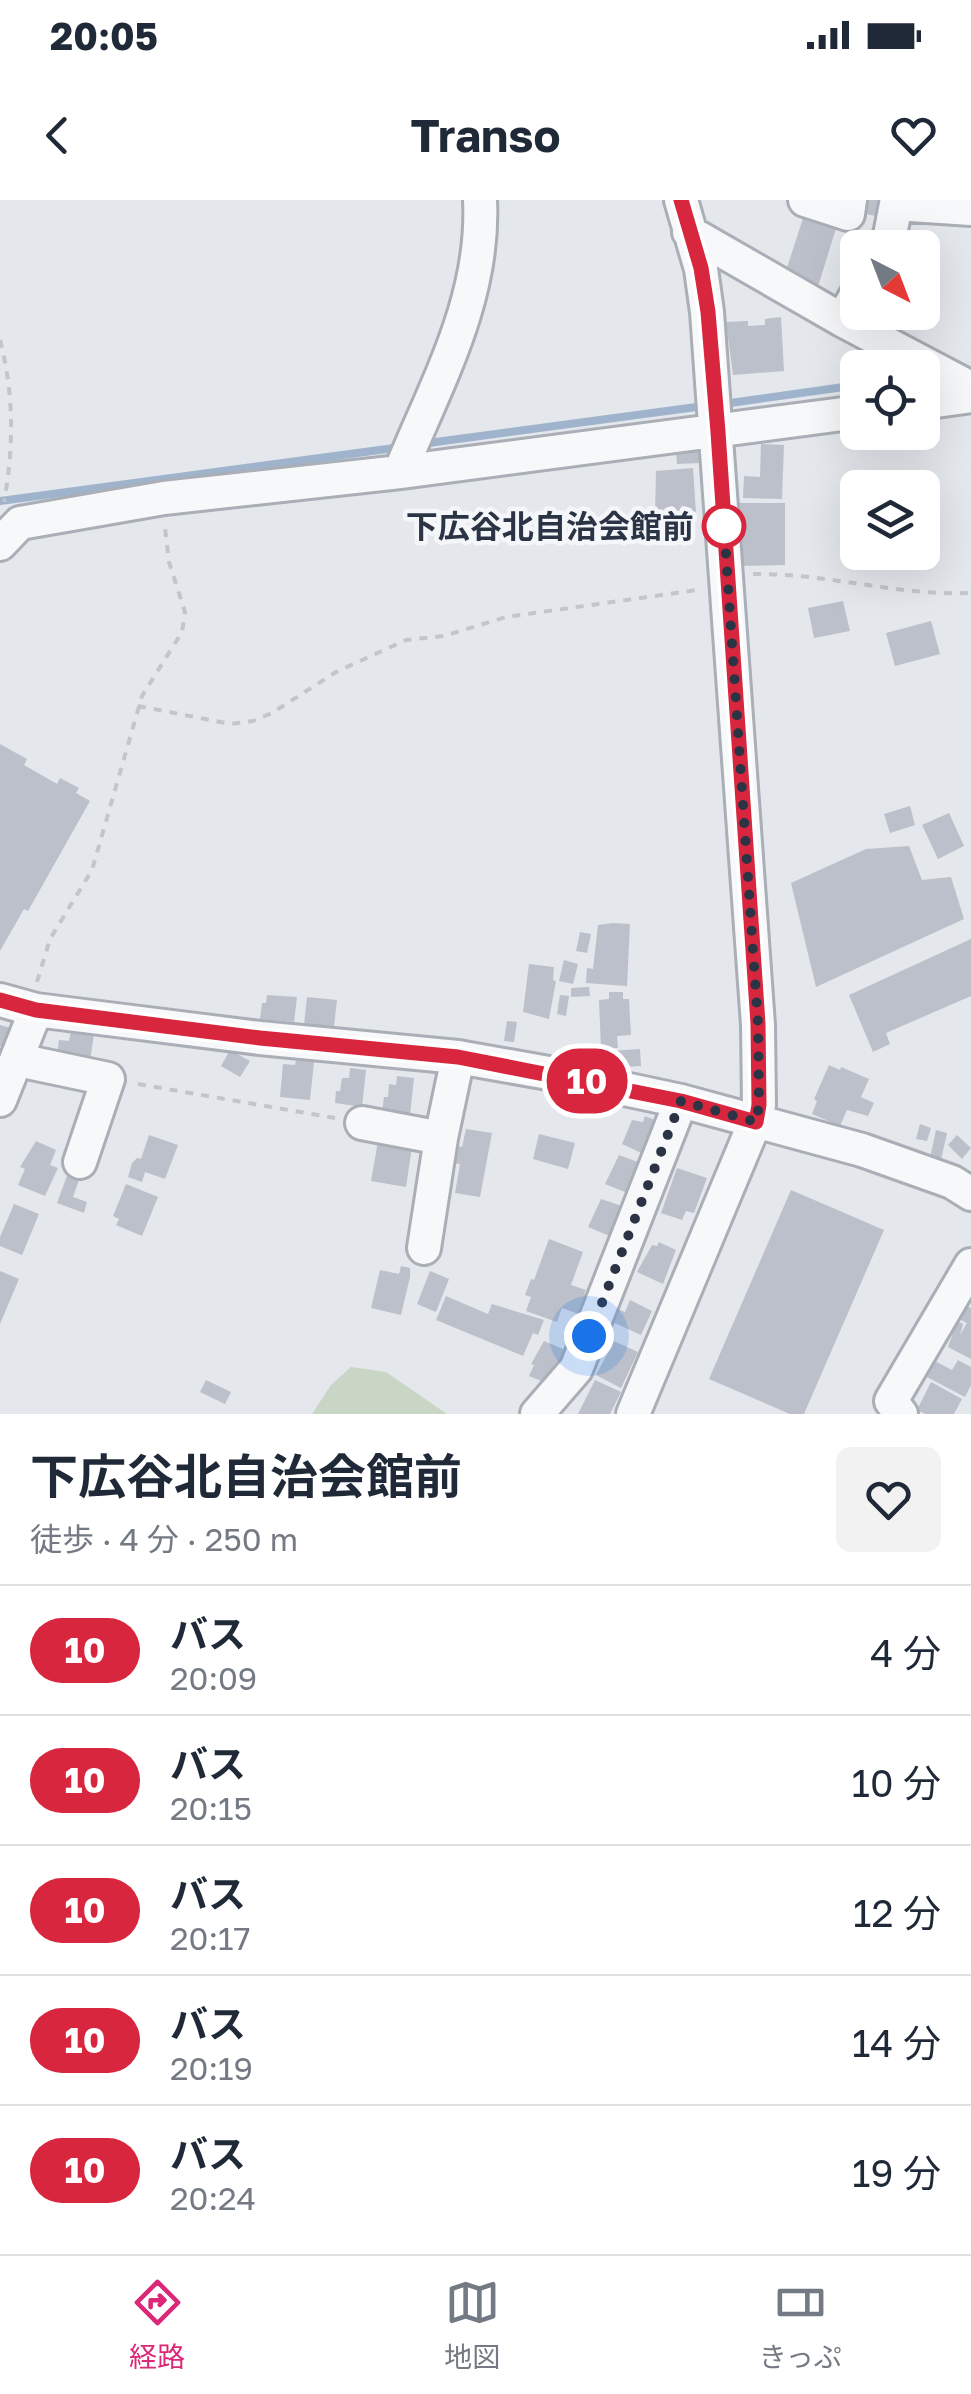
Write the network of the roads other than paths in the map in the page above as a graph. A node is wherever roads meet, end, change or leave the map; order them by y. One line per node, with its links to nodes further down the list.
1 (480, 200): 14 (street)
2 (681, 200): 7 (street)
3 (805, 200): 4 (street)
4 (850, 200)
5 (971, 209): 6 (street)
6 (891, 230)
7 (689, 232): 8 (street); 13 (street)
8 (840, 301)
9 (883, 330): 10 (street)
10 (971, 392): 11 (street)
11 (940, 398)
12 (840, 415): 13 (street)
13 (718, 432): 14 (street); 22 (street)
14 (400, 472): 15 (street)
15 (0, 544)
16 (0, 1000): 17 (street)
17 (36, 1010): 18 (street); 19 (street)
18 (458, 1057): 21 (street); 24 (street)
19 (18, 1060): 20 (street); 25 (street)
20 (0, 1100)
21 (681, 1101): 22 (street); 29 (street)
22 (756, 1122): 26 (street); 30 (street)
23 (362, 1123): 24 (street)
24 (441, 1138): 27 (street)
25 (80, 1162)
26 (971, 1194)
27 (424, 1248)
28 (971, 1265): 31 (street)
29 (537, 1414)
30 (633, 1414)
31 (900, 1414)

